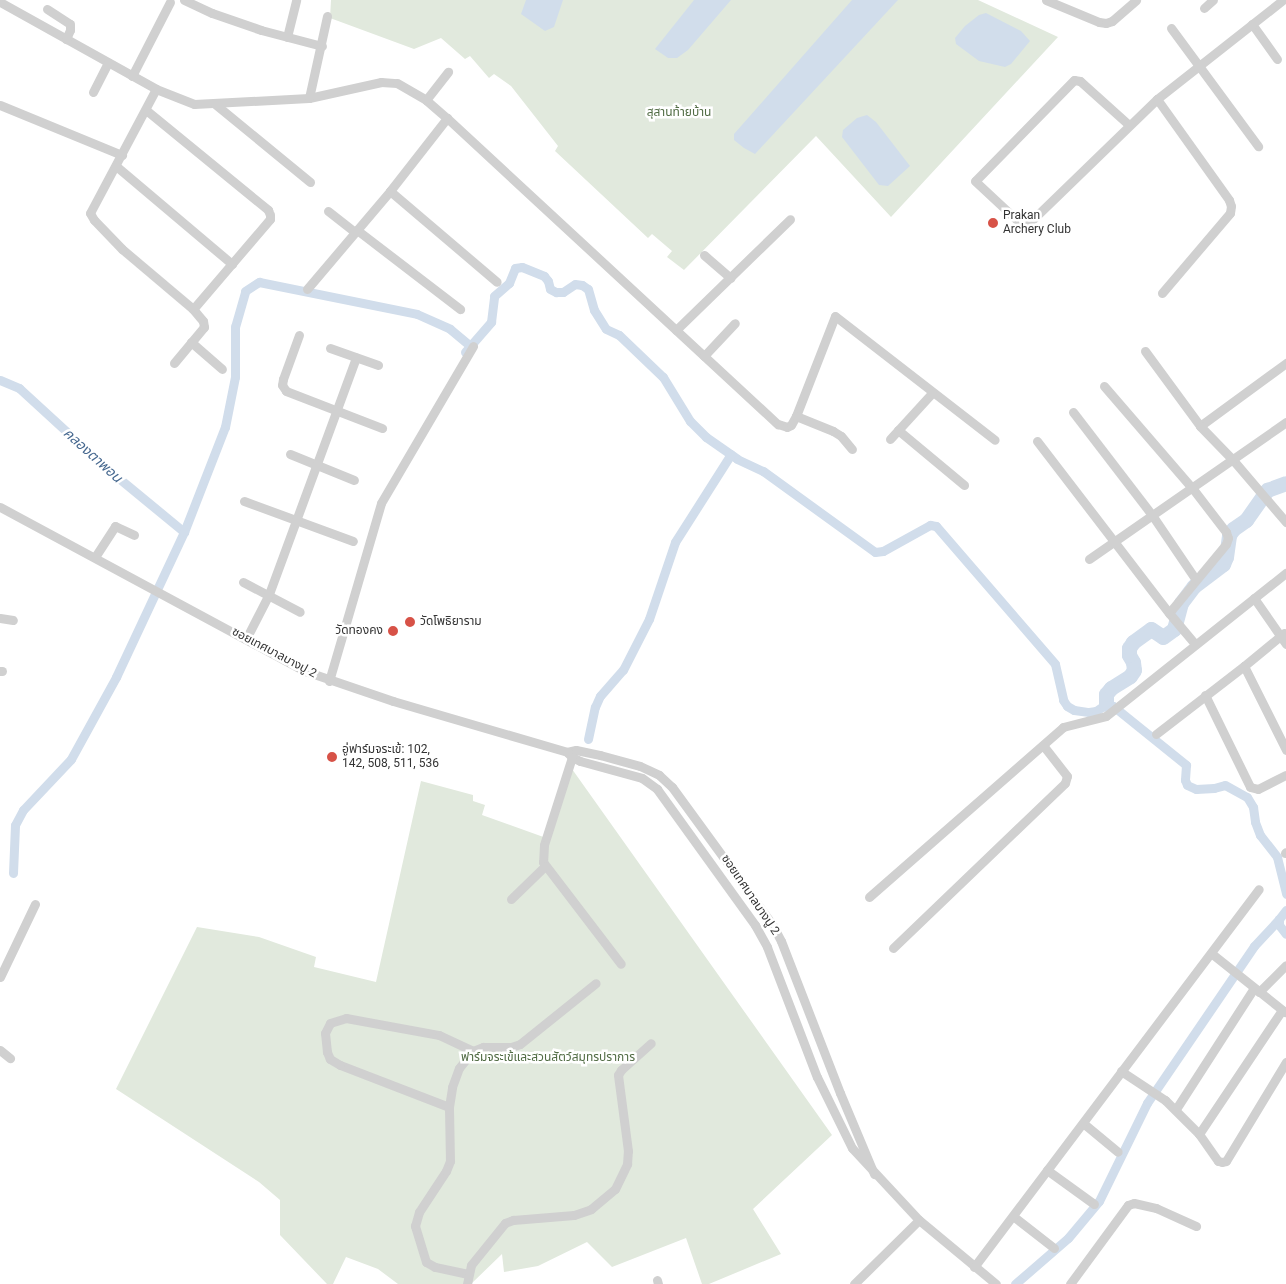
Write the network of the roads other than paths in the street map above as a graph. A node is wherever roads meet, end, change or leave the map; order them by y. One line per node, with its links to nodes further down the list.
1 (184, 0): 14 (street)
2 (296, 0): 14 (street)
3 (1136, 0): 7 (street)
4 (1213, 0): 9 (street)
5 (1283, 0): 12 (street)
6 (169, 1): 21 (street)
7 (1050, 1)
8 (0, 2): 15 (street)
9 (1204, 8)
10 (47, 9): 15 (street)
11 (327, 16): 16 (street)
12 (1252, 24): 17 (street); 19 (street)
13 (1171, 28): 19 (street)
14 (287, 37): 16 (street)
15 (66, 39): 18 (street)
16 (322, 46): 24 (street)
17 (1277, 59)
18 (108, 63): 21 (street); 23 (street)
19 (1199, 65): 25 (street); 32 (street)
20 (448, 72): 26 (street)
21 (132, 76): 22 (street)
22 (156, 89): 27 (street); 29 (street)
23 (93, 92)
24 (309, 98): 26 (street); 27 (street)
25 (1157, 99): 31 (street); 45 (street)
26 (426, 100): 30 (street)
27 (215, 104): 35 (street)
28 (0, 105): 33 (street)
29 (146, 110): 33 (street); 41 (street)
30 (447, 118): 36 (street); 49 (street)
31 (1130, 125): 31 (street)
32 (1258, 146)
33 (122, 155): 34 (street)
34 (116, 166): 41 (street); 46 (street)
35 (310, 182)
36 (390, 191): 39 (street); 43 (street)
37 (328, 211): 39 (street)
38 (790, 219): 42 (street)
39 (356, 231): 44 (street); 47 (street)
40 (704, 254): 42 (street)
41 (232, 264): 46 (street)
42 (730, 278): 49 (street)
43 (497, 282)
44 (307, 289)
45 (1162, 293)
46 (193, 309): 51 (street)
47 (460, 309)
48 (735, 323): 55 (street)
49 (676, 330): 55 (street)
50 (299, 335): 63 (street)
51 (191, 342): 57 (street); 60 (street)
52 (474, 346): 104 (street)
53 (330, 348): 56 (street)
54 (1145, 351): 67 (street)
55 (704, 356): 65 (street)
56 (356, 358): 59 (street); 63 (street)
57 (174, 363)
58 (1286, 363): 67 (street)
59 (378, 365)
60 (222, 369)
61 (1104, 386): 79 (street)
62 (932, 393): 65 (street); 69 (street); 71 (street)
63 (337, 410): 68 (street); 76 (street)
64 (1073, 412): 82 (street)
65 (796, 416): 73 (street)
66 (1286, 422): 75 (street)
67 (1200, 426): 75 (street)
68 (382, 428)
69 (898, 430): 70 (street); 78 (street)
70 (890, 439)
71 (995, 440)
72 (1037, 441): 87 (street)
73 (852, 448)
74 (290, 454): 76 (street)
75 (1233, 460): 79 (street); 83 (street)
76 (315, 465): 77 (street); 84 (street)
77 (354, 480)
78 (964, 485)
79 (1193, 489): 82 (street); 91 (street)
80 (244, 500): 84 (street)
81 (0, 507): 88 (street, ซอยเทศบาลบางปู 2)
82 (1152, 516): 87 (street); 91 (street)
83 (1284, 516)
84 (295, 519): 86 (street); 93 (street)
85 (134, 535): 88 (street)
86 (353, 541)
87 (1113, 542): 89 (street); 96 (street)
88 (95, 557): 100 (street, ซอยเทศบาลบางปู 2)
89 (1089, 559)
90 (1286, 573): 94 (street)
91 (1196, 580): 96 (street)
92 (244, 582): 93 (street)
93 (269, 594): 95 (street); 100 (street)
94 (1254, 598): 99 (street); 101 (street)
95 (300, 612)
96 (1169, 613): 101 (street)
97 (0, 618): 98 (street)
98 (13, 620)
99 (1284, 634): 102 (street); 103 (street)
100 (246, 639): 104 (street, ซอยเทศบาลบางปู 2)
101 (1195, 644): 107 (street)
102 (1286, 644)
103 (1244, 666): 105 (street); 108 (street)
104 (329, 681): 109 (street, ซอยเทศบาลบางปู 2)
105 (1206, 696): 106 (street); 110 (street)
106 (1156, 734)
107 (1043, 745): 113 (street); 116 (street)
108 (1286, 750)
109 (569, 754): 111 (street); 136 (street, ซอยเทศบาลบางปู 2); 136 (street, ซอยเทศบาลบางปู 2)
110 (1286, 774)
111 (545, 866): 114 (street); 118 (street)
112 (1259, 890): 117 (street)
113 (869, 897)
114 (511, 899)
115 (35, 904): 120 (street)
116 (892, 948)
117 (1210, 954): 122 (street); 129 (street)
118 (620, 964)
119 (1286, 965): 122 (street)
120 (0, 977)
121 (596, 983): 126 (street)
122 (1256, 990): 123 (street); 131 (street)
123 (1284, 1012): 133 (street)
124 (652, 1043): 143 (street)
125 (0, 1050): 127 (street)
126 (472, 1050): 130 (street); 130 (street)
127 (10, 1058)
128 (1286, 1062): 133 (street)
129 (1121, 1071): 131 (street); 132 (street)
130 (448, 1107): 143 (street)
131 (1176, 1109): 133 (street)
132 (1083, 1123): 134 (street); 135 (street)
133 (1199, 1134)
134 (1118, 1152)
135 (1047, 1170): 137 (street); 138 (street)
136 (874, 1174): 139 (street, ซอยเทศบาลบางปู 2)
137 (1094, 1204)
138 (1013, 1216): 141 (street); 142 (street)
139 (919, 1220): 142 (street, ซอยเทศบาลบางปู 2); 145 (street)
140 (1196, 1226): 147 (street)
141 (1054, 1248)
142 (974, 1266): 146 (street, ซอยเทศบาลบางปู 2)
143 (468, 1274): 144 (street)
144 (467, 1284)
145 (854, 1284)
146 (996, 1284)
147 (1070, 1284)

